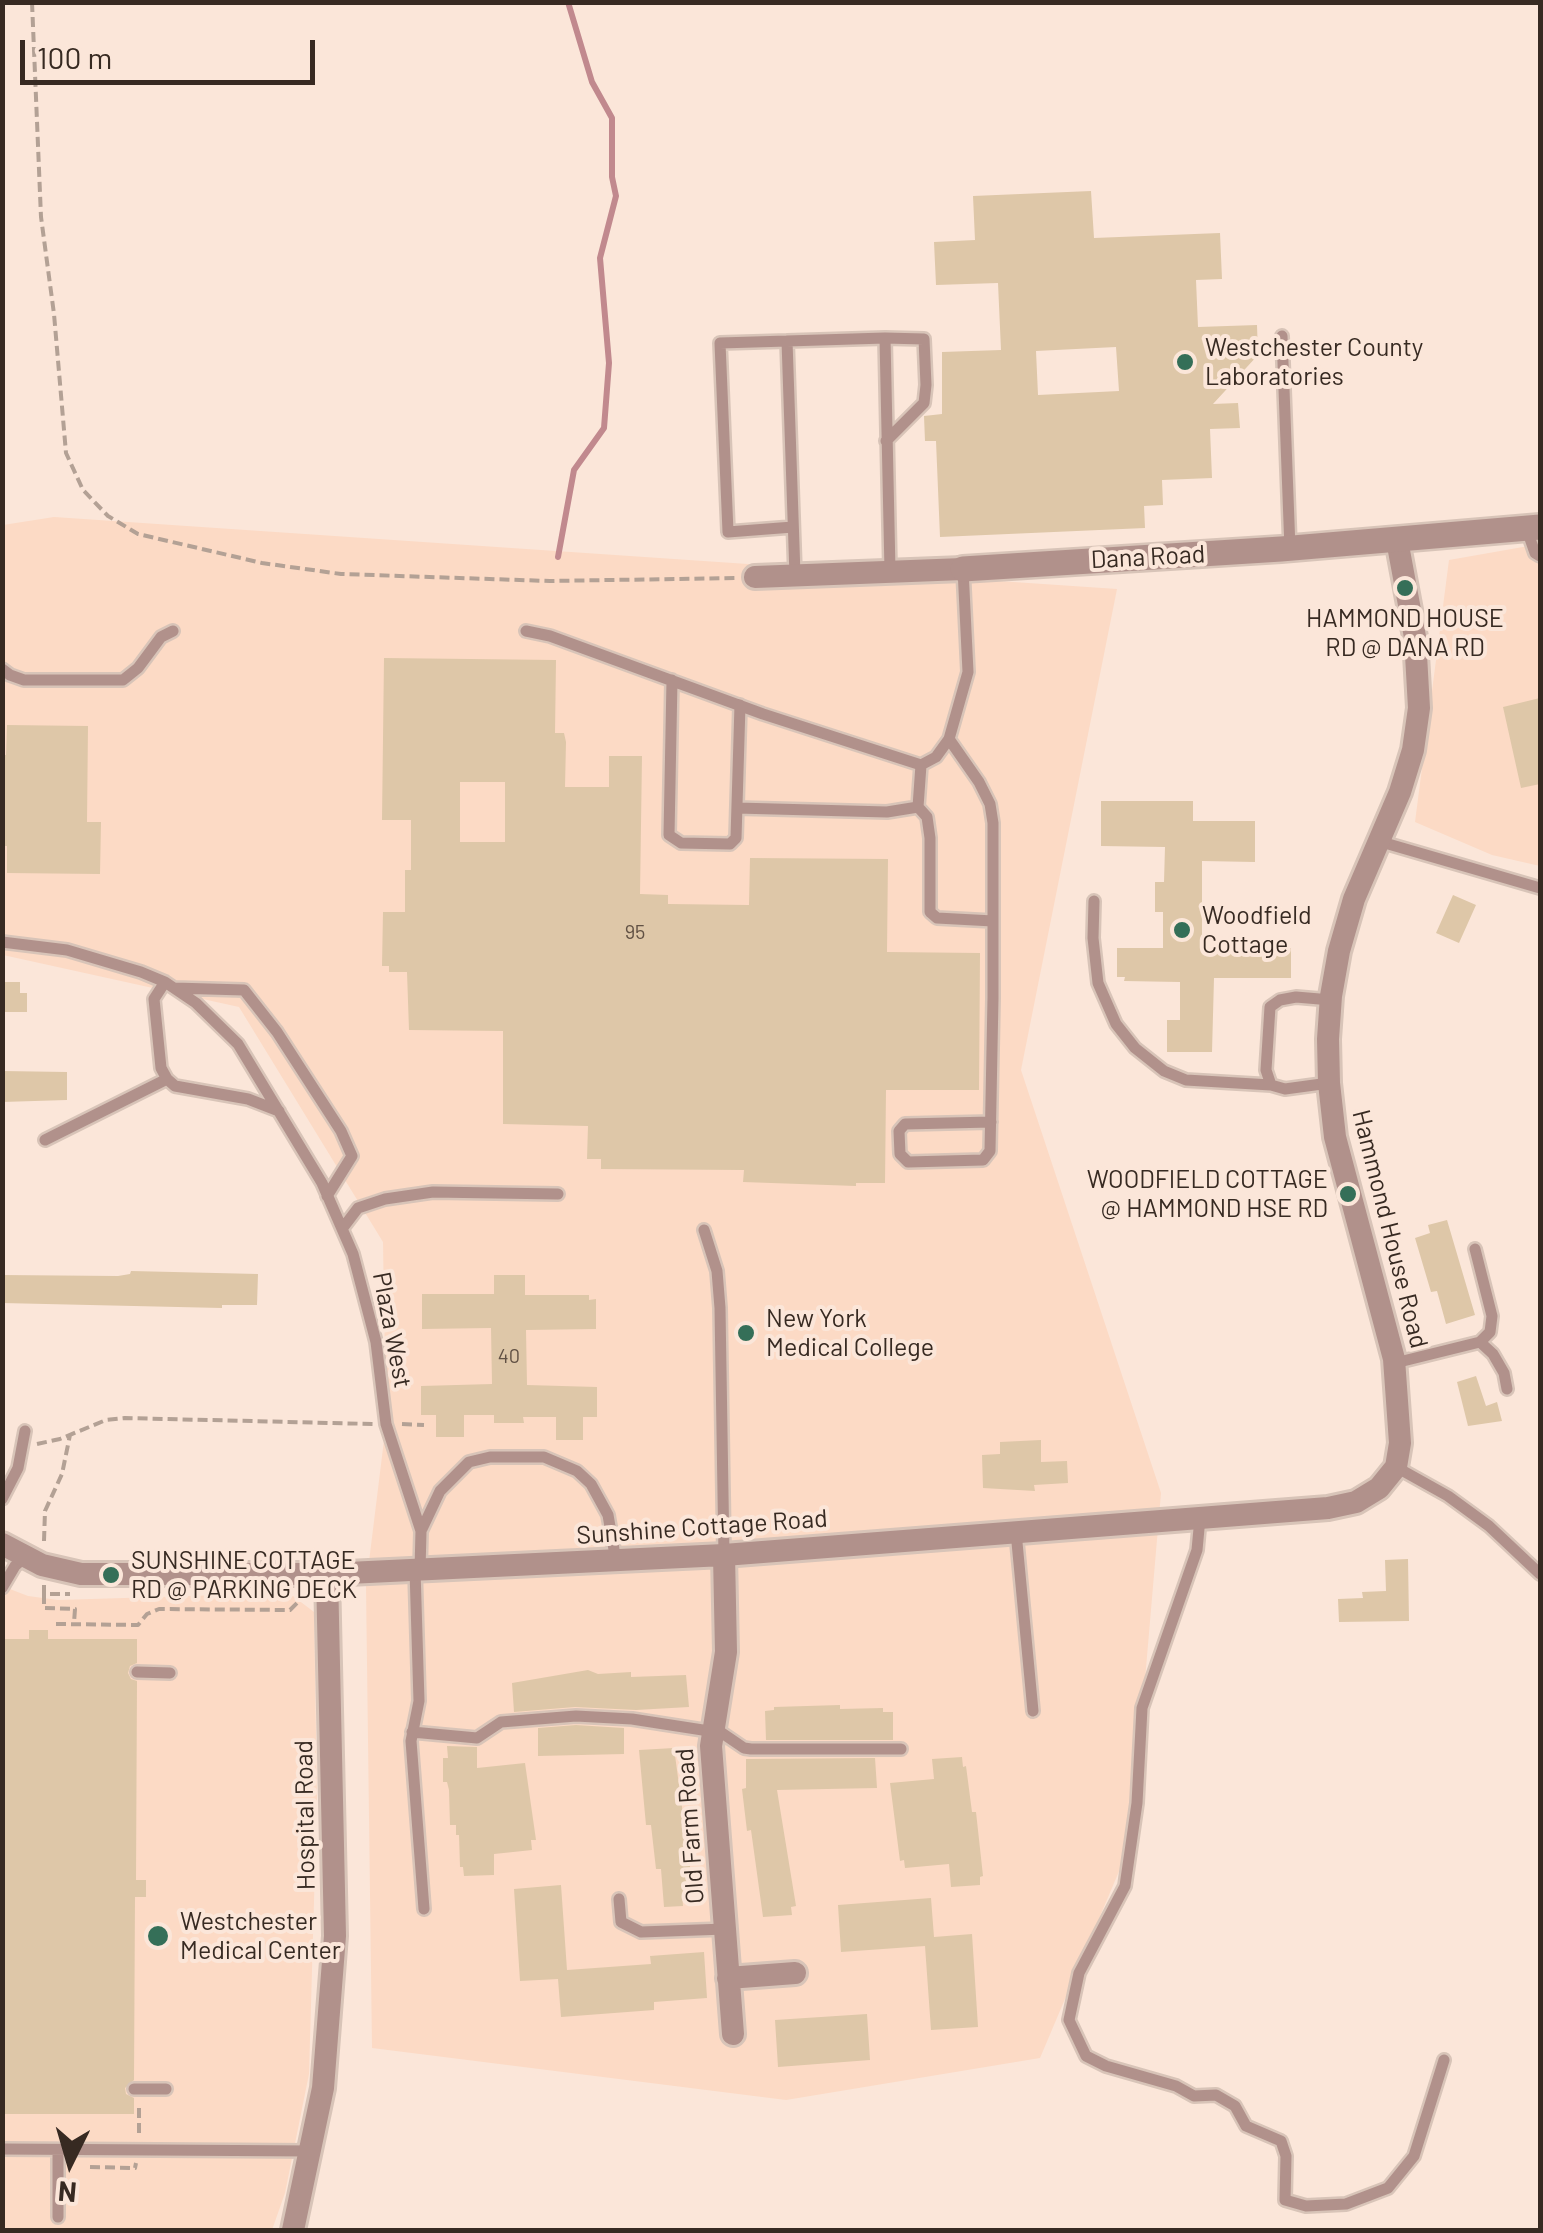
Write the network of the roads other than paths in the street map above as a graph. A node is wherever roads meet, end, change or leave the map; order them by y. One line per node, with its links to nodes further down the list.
1 (1282, 336): 8 (lane)
2 (886, 338): 3 (lane); 4 (lane); 4 (lane)
3 (787, 341): 5 (lane); 5 (lane)
4 (886, 441): 11 (lane)
5 (794, 527): 12 (lane)
6 (1534, 528): 7 (street, Dana Road); 9 (lane)
7 (1397, 540): 8 (street, Dana Road); 23 (street, Hammond House Road)
8 (1290, 548): 10 (street, Dana Road)
9 (1540, 556)
10 (963, 568): 11 (street, Dana Road); 19 (lane)
11 (890, 571): 12 (street, Dana Road)
12 (795, 575): 13 (street, Dana Road)
13 (755, 577)
14 (526, 630): 17 (lane)
15 (173, 632): 16 (lane)
16 (2, 668)
17 (672, 680): 18 (lane); 22 (lane)
18 (740, 706): 20 (lane); 22 (lane)
19 (949, 739): 20 (lane); 26 (lane)
20 (920, 765): 21 (lane)
21 (918, 806): 22 (lane); 26 (lane)
22 (737, 808)
23 (1378, 841): 24 (lane); 29 (street, Hammond House Road)
24 (1540, 888)
25 (1094, 901): 32 (lane)
26 (992, 921): 34 (lane)
27 (2, 942): 28 (lane, Plaza West)
28 (170, 985): 30 (lane); 33 (lane, Plaza West); 37 (lane)
29 (1330, 1000): 31 (street, Hammond House Road); 32 (lane)
30 (167, 1079): 33 (lane); 35 (lane)
31 (1328, 1083): 32 (lane); 42 (street, Hammond House Road)
32 (1271, 1085)
33 (279, 1111): 37 (lane, Plaza West)
34 (991, 1122): 34 (lane)
35 (45, 1140)
36 (558, 1194): 38 (lane)
37 (327, 1196): 38 (lane, Plaza West)
38 (342, 1229): 48 (lane, Plaza West)
39 (704, 1230): 51 (lane)
40 (1475, 1249): 41 (lane)
41 (1480, 1342): 42 (lane); 43 (lane)
42 (1395, 1363): 45 (street, Hammond House Road)
43 (1506, 1389)
44 (25, 1431): 46 (lane)
45 (1396, 1466): 47 (street, Sunshine Cottage Road); 55 (lane)
46 (2, 1499)
47 (1200, 1518): 49 (street, Sunshine Cottage Road); 70 (lane)
48 (421, 1531): 53 (lane); 54 (lane, Plaza West)
49 (1016, 1532): 51 (street, Sunshine Cottage Road); 60 (lane)
50 (2, 1544): 52 (street, Sunshine Cottage Road)
51 (724, 1555): 53 (street, Sunshine Cottage Road); 62 (street, Old Farm Road)
52 (34, 1561): 56 (street, Sunshine Cottage Road); 57 (lane)
53 (616, 1561): 54 (street, Sunshine Cottage Road)
54 (418, 1570): 56 (street, Sunshine Cottage Road); 61 (lane, Plaza West)
55 (1540, 1574)
56 (328, 1583): 75 (street, Hospital Road)
57 (2, 1588)
58 (137, 1672): 59 (lane)
59 (170, 1673)
60 (1033, 1711)
61 (412, 1732): 62 (lane); 65 (lane, Plaza West)
62 (712, 1732): 63 (lane); 66 (street, Old Farm Road)
63 (901, 1749)
64 (619, 1899): 66 (lane)
65 (424, 1910)
66 (724, 1929): 68 (street, Old Farm Road)
67 (795, 1973): 68 (street)
68 (728, 1978): 69 (street, Old Farm Road)
69 (732, 2034)
70 (1444, 2060)
71 (134, 2089): 72 (lane)
72 (166, 2089)
73 (2, 2149): 74 (lane)
74 (58, 2150): 75 (lane); 76 (lane)
75 (312, 2151): 77 (street, Hospital Road)
76 (58, 2218)
77 (293, 2230)

